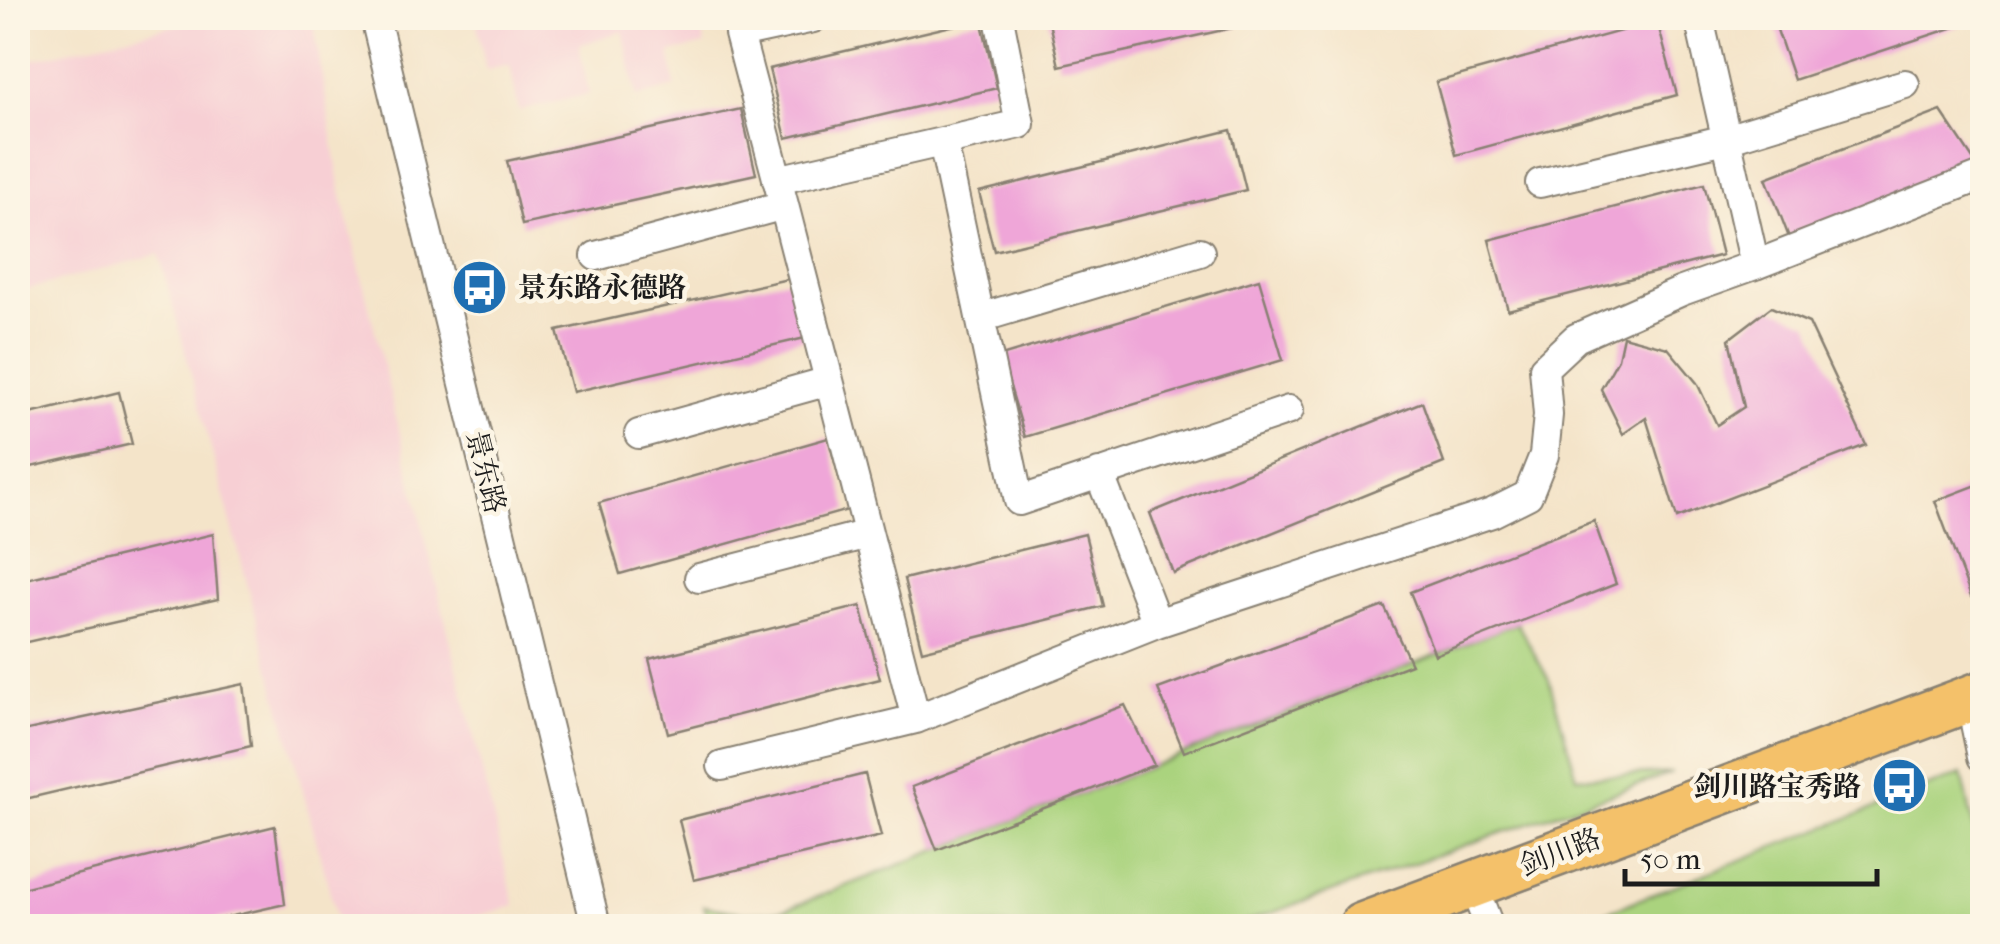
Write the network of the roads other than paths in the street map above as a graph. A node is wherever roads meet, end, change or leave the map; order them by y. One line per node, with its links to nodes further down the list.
1 (376, 18): 27 (street, 景东路)
2 (814, 18): 10 (street)
3 (1000, 18): 7 (street)
4 (1699, 18): 6 (street)
5 (1906, 84): 6 (street)
6 (1726, 139): 9 (street); 13 (street)
7 (943, 142): 10 (street); 14 (street)
8 (1982, 176): 13 (street)
9 (1540, 183)
10 (780, 193): 12 (street); 15 (street)
11 (1200, 252): 14 (street)
12 (596, 256)
13 (1755, 265): 21 (street)
14 (980, 318): 18 (street)
15 (828, 380): 17 (street); 19 (street)
16 (1288, 410): 18 (street)
17 (639, 434)
18 (1100, 473): 21 (street)
19 (868, 534): 20 (street); 23 (street)
20 (700, 578)
21 (1157, 623): 23 (street)
22 (1976, 696): 24 (street); 26 (main road, 剑川路)
23 (916, 719): 25 (street)
24 (1982, 757)
25 (722, 766)
26 (1473, 885): 28 (main road, 剑川路); 29 (street)
27 (596, 926)
28 (1362, 926)
29 (1489, 926)

